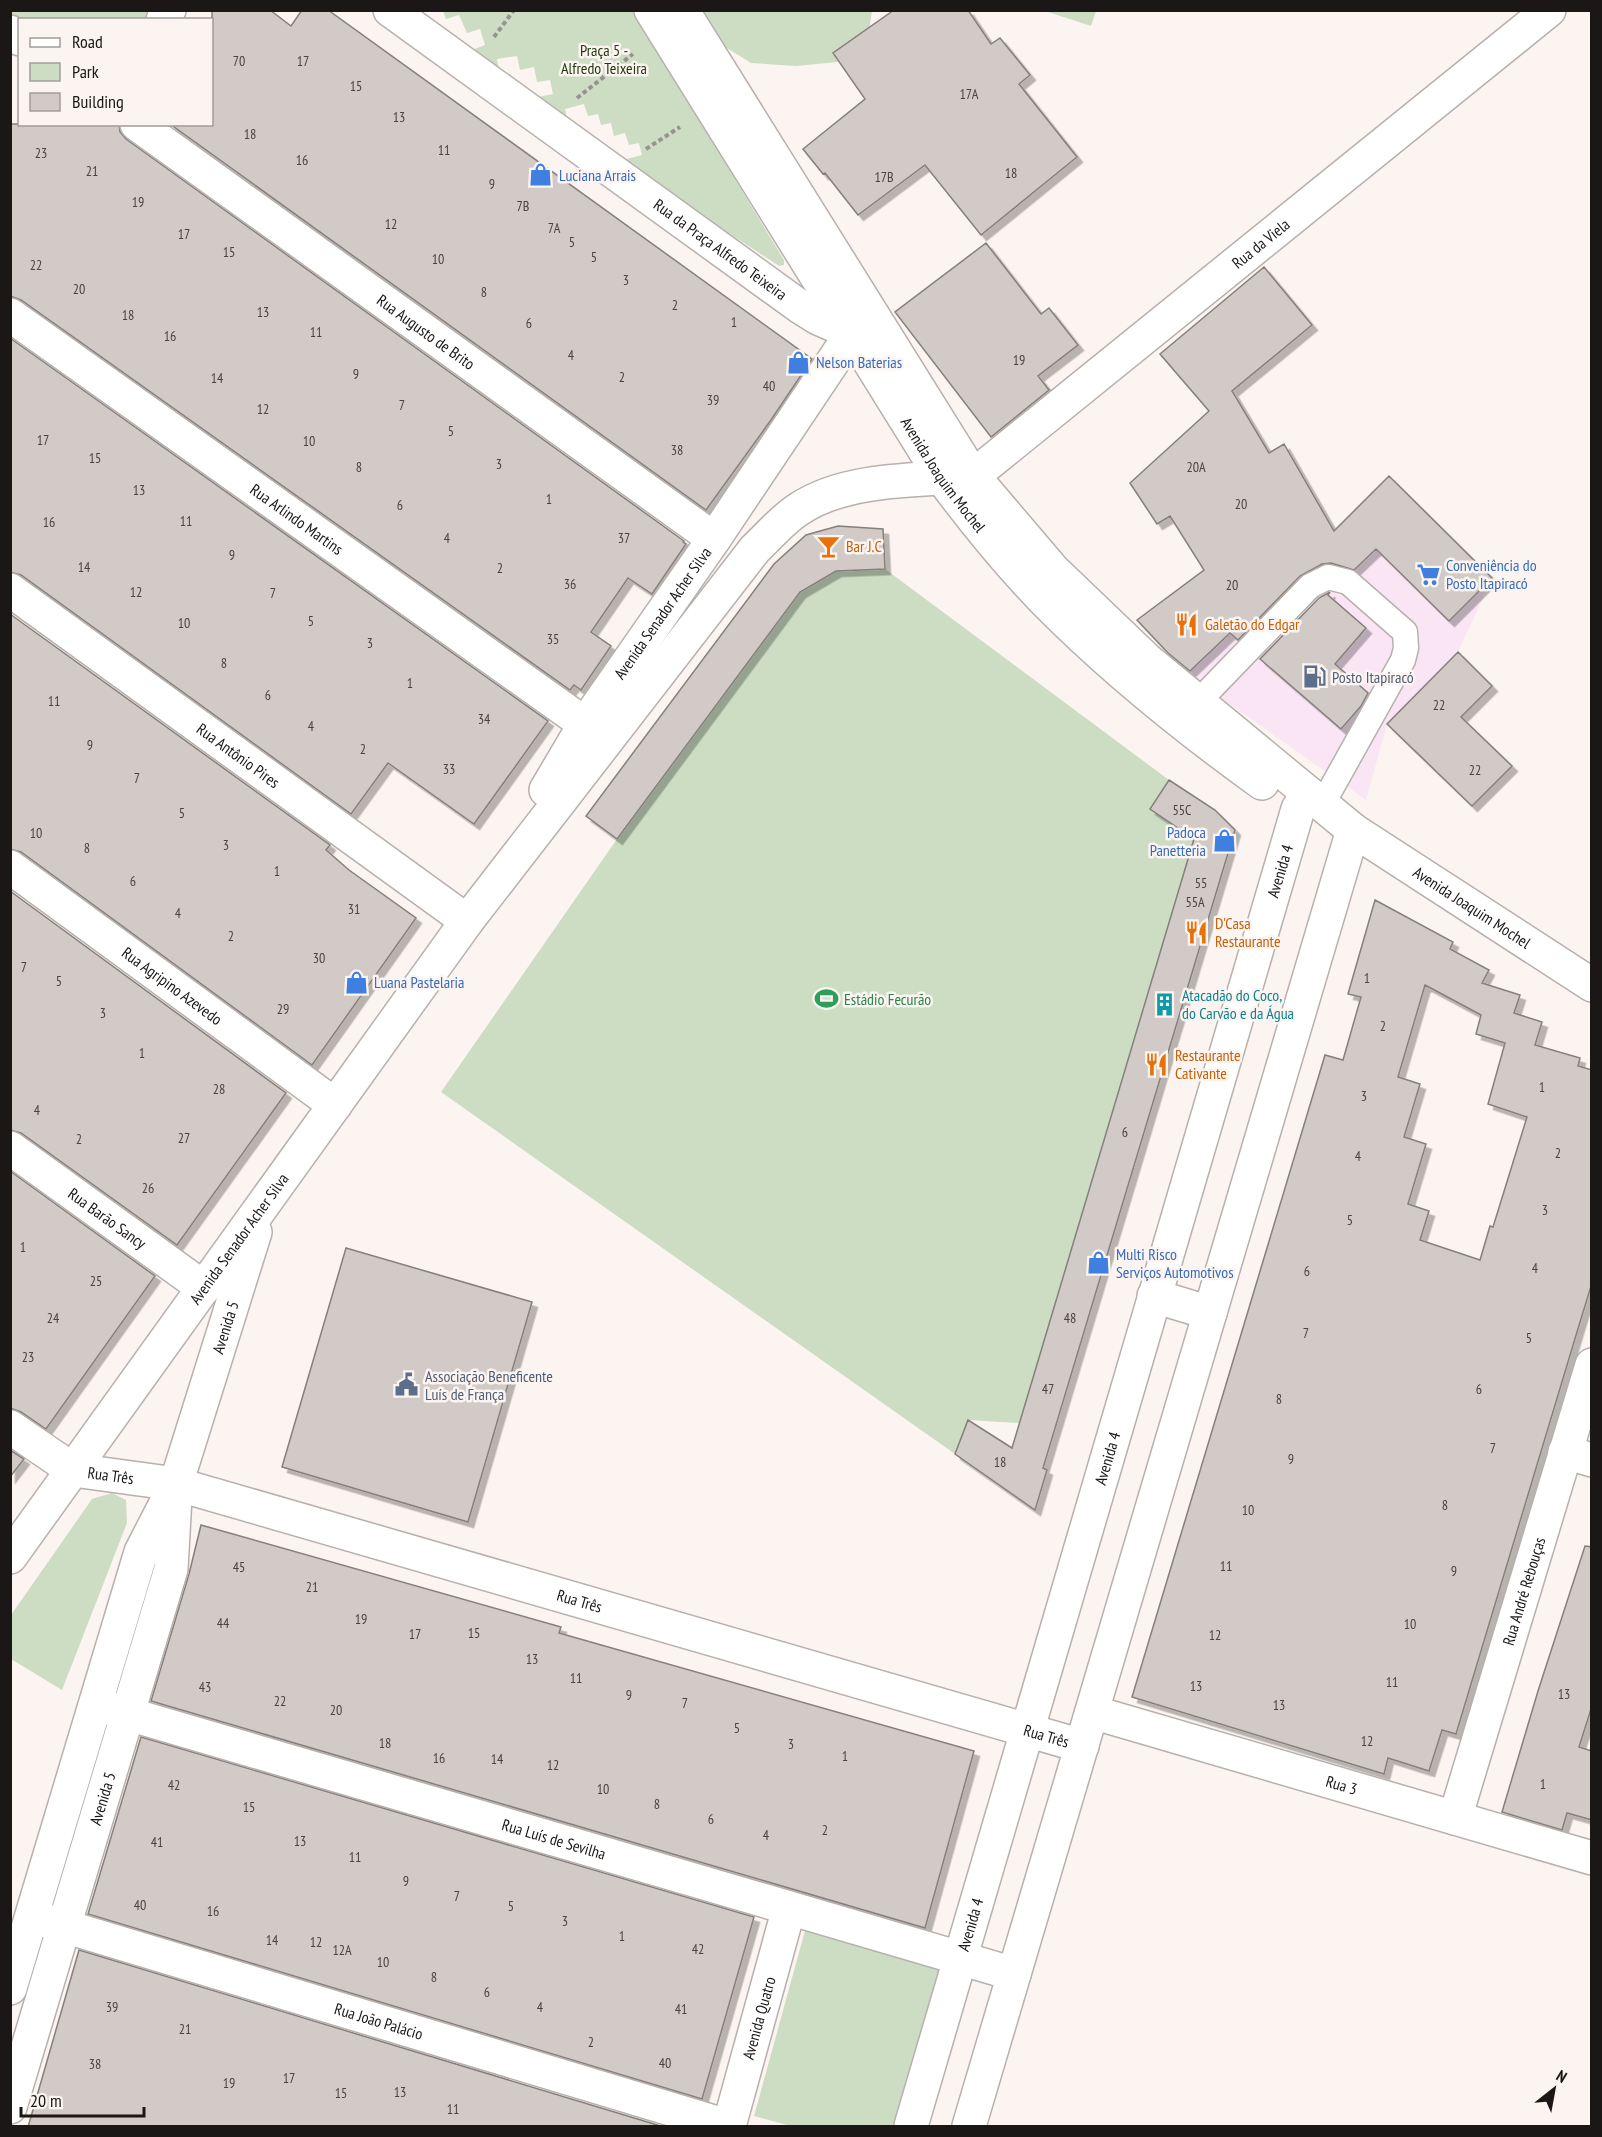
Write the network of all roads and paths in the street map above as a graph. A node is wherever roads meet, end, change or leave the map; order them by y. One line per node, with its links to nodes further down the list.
1 (390, 10): 15 (street, Rua da Praça Alfredo Teixeira)
2 (514, 10): 6 (path)
3 (651, 10): 15 (street, Avenida Joaquim Mochel)
4 (682, 10): 15 (street, Avenida Joaquim Mochel)
5 (1549, 10): 16 (street, Rua da Viela)
6 (502, 43)
7 (636, 51): 8 (path)
8 (585, 105)
9 (683, 125): 12 (path)
10 (140, 126): 17 (street, Rua Augusto de Brito)
11 (637, 142): 12 (path)
12 (646, 148): 13 (path)
13 (642, 156)
14 (10, 315): 20 (street, Rua Arlindo Martins)
15 (864, 326): 16 (street, Avenida Joaquim Mochel); 17 (street, Avenida Senador Acher Silva)
16 (957, 477): 19 (street, Avenida Joaquim Mochel); 21 (street, Avenida Joaquim Mochel); 24 (street, Avenida Senador Acher Silva)
17 (714, 539): 20 (street, Avenida Senador Acher Silva)
18 (10, 590): 24 (street, Rua Antônio Pires)
19 (1197, 703): 21 (street, Avenida Joaquim Mochel); 21 (lane)
20 (585, 724): 24 (street, Avenida Senador Acher Silva)
21 (1309, 802): 22 (street, Avenida Joaquim Mochel); 30 (street, Avenida 4)
22 (1353, 830): 25 (street, Avenida Joaquim Mochel); 31 (street)
23 (10, 867): 26 (street, Rua Agripino Azevedo)
24 (467, 921): 26 (street, Avenida Senador Acher Silva)
25 (1592, 985)
26 (335, 1105): 28 (street, Avenida Senador Acher Silva)
27 (10, 1148): 29 (street, Rua Barão Sancy)
28 (263, 1204): 29 (street, Avenida Senador Acher Silva); 36 (street, Avenida 5)
29 (204, 1288): 35 (street, Avenida Senador Acher Silva)
30 (1154, 1296): 31 (street); 41 (street, Avenida 4)
31 (1210, 1313): 39 (street)
32 (1592, 1365): 34 (street, Rua André Rebouças)
33 (10, 1427): 35 (street)
34 (1578, 1456): 43 (street, Rua André Rebouças)
35 (73, 1470): 36 (street, Rua Três); 37 (street, Avenida Senador Acher Silva)
36 (176, 1484): 38 (street, Avenida 5); 40 (street, Avenida 5); 41 (street, Rua Três)
37 (10, 1557)
38 (95, 1704): 40 (street, Rua Luís de Sevilha); 46 (street, Avenida 5)
39 (1092, 1712): 42 (street); 43 (street, Rua 3)
40 (128, 1714): 45 (street, Rua Luís de Sevilha); 47 (street, Avenida 5)
41 (1027, 1730): 42 (street, Rua Três); 48 (street, Avenida 4)
42 (1082, 1746): 49 (street)
43 (1455, 1818): 44 (street, Rua 3)
44 (1592, 1858)
45 (789, 1908): 48 (street, Rua Luís de Sevilha); 52 (street, Avenida Quatro)
46 (32, 1917): 47 (street, Rua João Palácio); 50 (street, Avenida 5)
47 (64, 1925): 51 (street, Avenida 5); 52 (street, Rua João Palácio)
48 (960, 1959): 49 (street, Rua Luís de Sevilha); 53 (street, Avenida 4)
49 (1014, 1974): 54 (street)
50 (10, 1988)
51 (10, 2107)
52 (728, 2127)
53 (911, 2127)
54 (969, 2127)

